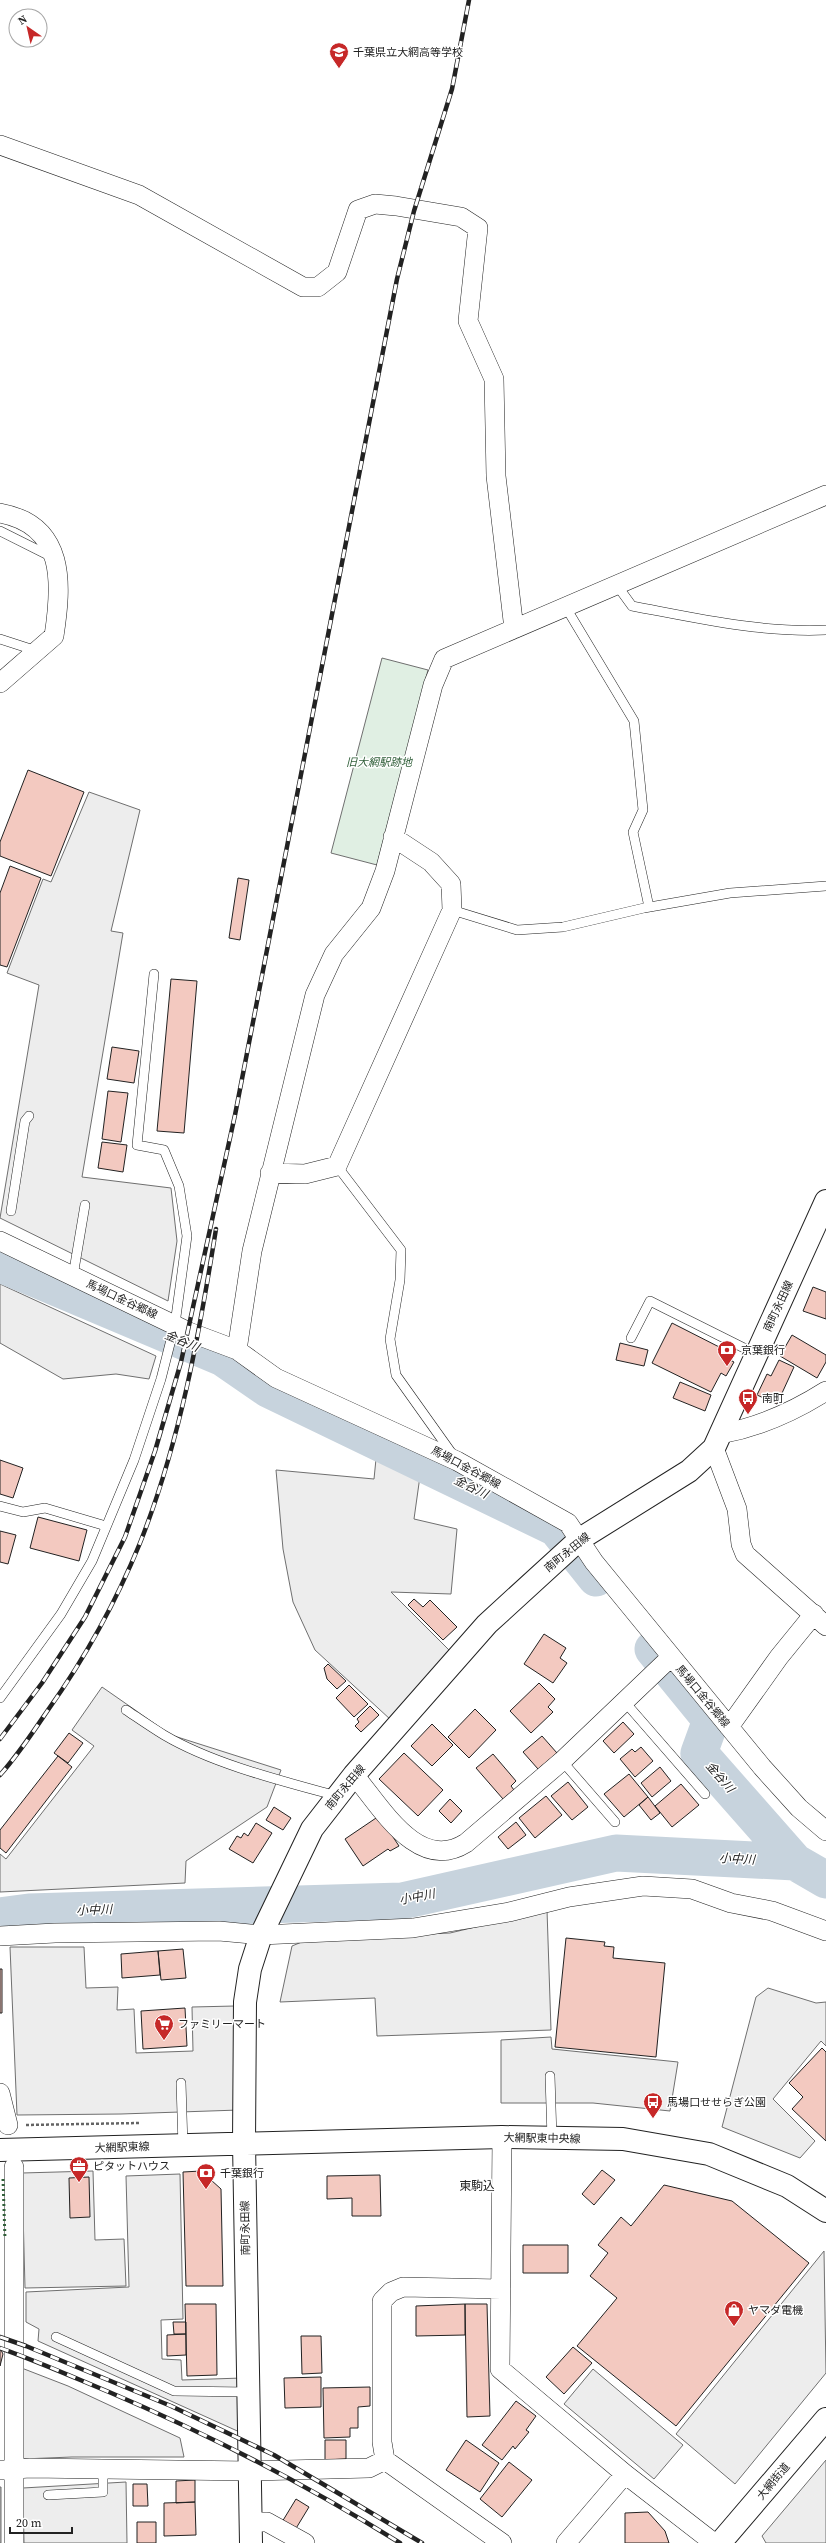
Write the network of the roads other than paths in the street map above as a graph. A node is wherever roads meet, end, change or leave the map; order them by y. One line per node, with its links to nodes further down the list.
1 (0, 145): 8 (street)
2 (826, 495): 6 (street)
3 (0, 513): 5 (street)
4 (0, 531): 5 (lane)
5 (55, 559): 11 (street)
6 (616, 584): 7 (street); 9 (lane)
7 (565, 606): 8 (street); 15 (lane)
8 (514, 629): 13 (street)
9 (826, 630)
10 (0, 639): 11 (lane)
11 (37, 651): 12 (street)
12 (0, 683)
13 (393, 837): 16 (street); 20 (street)
14 (826, 886): 15 (lane)
15 (649, 907): 16 (lane)
16 (452, 910): 19 (street)
17 (154, 974): 26 (lane)
18 (29, 1116): 23 (lane)
19 (337, 1166): 20 (street); 32 (lane)
20 (270, 1173): 28 (street)
21 (826, 1201): 29 (street, 南町永田線)
22 (85, 1205): 25 (lane)
23 (11, 1211)
24 (0, 1241): 25 (street, 馬場口金谷郷線)
25 (73, 1276): 26 (street, 馬場口金谷郷線)
26 (175, 1324): 28 (street, 馬場口金谷郷線); 34 (lane)
27 (631, 1338): 29 (lane)
28 (237, 1350): 32 (street, 馬場口金谷郷線)
29 (756, 1354): 31 (street, 南町永田線)
30 (826, 1391): 31 (street)
31 (718, 1441): 35 (street, 南町永田線); 36 (street)
32 (457, 1460): 35 (street, 馬場口金谷郷線)
33 (0, 1506): 34 (lane)
34 (106, 1526): 38 (lane)
35 (580, 1539): 37 (street, 馬場口金谷郷線); 43 (street, 南町永田線)
36 (820, 1620): 41 (street)
37 (671, 1657): 39 (street); 41 (street, 馬場口金谷郷線)
38 (0, 1698)
39 (624, 1701): 42 (street); 44 (lane)
40 (126, 1710): 45 (lane)
41 (730, 1728): 47 (street, 馬場口金谷郷線)
42 (562, 1761): 43 (street); 46 (lane)
43 (354, 1775): 45 (street, 南町永田線)
44 (705, 1794)
45 (337, 1796): 48 (street, 南町永田線)
46 (615, 1822)
47 (826, 1831)
48 (265, 1926): 49 (street); 50 (street); 57 (street, 南町永田線)
49 (826, 1932)
50 (0, 1936)
51 (550, 2076): 56 (lane)
52 (181, 2083): 58 (lane)
53 (0, 2093): 54 (street)
54 (8, 2125)
55 (502, 2137): 56 (street, 大網駅東中央線); 57 (street, 大網駅東中央線); 62 (street)
56 (552, 2138): 61 (street, 大網駅東中央線)
57 (244, 2143): 58 (street, 大網駅東線); 64 (street, 南町永田線)
58 (183, 2146): 59 (street, 大網駅東線)
59 (0, 2150)
60 (14, 2167): 68 (street)
61 (826, 2211)
62 (501, 2289): 66 (street); 70 (street)
63 (56, 2337): 64 (lane)
64 (248, 2392): 69 (street, 南町永田線)
65 (826, 2419): 78 (street, 大網街道)
66 (384, 2460): 69 (street); 75 (street)
67 (103, 2469): 68 (street); 69 (street); 71 (lane)
68 (7, 2470): 73 (street)
69 (249, 2471): 72 (street, 南町永田線)
70 (625, 2474): 76 (street); 77 (street)
71 (48, 2495)
72 (250, 2533): 74 (street)
73 (14, 2543)
74 (305, 2543)
75 (502, 2543)
76 (566, 2543)
77 (714, 2543)
78 (720, 2543)

